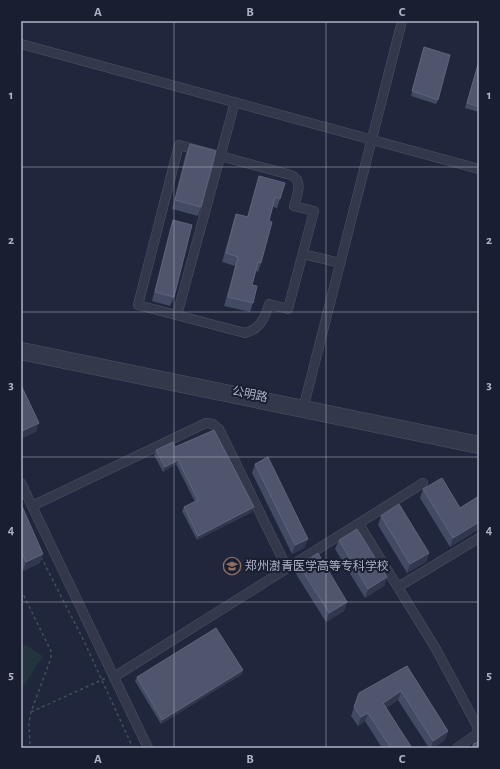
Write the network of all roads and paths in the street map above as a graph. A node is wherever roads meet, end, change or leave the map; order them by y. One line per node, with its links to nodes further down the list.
1 (402, 21): 4 (street)
2 (21, 44): 3 (street)
3 (235, 102): 4 (street); 5 (street)
4 (372, 139): 6 (street); 8 (street)
5 (221, 156): 7 (street); 9 (street); 9 (street)
6 (479, 169)
7 (303, 254): 8 (street); 9 (street)
8 (340, 264): 12 (street)
9 (177, 315)
10 (21, 347): 12 (street, 公明路)
11 (21, 355): 12 (street, 公明路)
12 (303, 409): 13 (street, 公明路); 14 (street, 公明路)
13 (479, 441)
14 (479, 449)
15 (21, 482): 17 (street)
16 (423, 483): 18 (street)
17 (27, 501): 21 (street); 24 (street)
18 (359, 524): 21 (street); 22 (street)
19 (479, 538): 22 (street)
20 (40, 553): 25 (path)
21 (288, 568): 24 (street)
22 (398, 587): 30 (street)
23 (21, 590): 26 (path)
24 (113, 676): 25 (path); 29 (street)
25 (102, 680): 26 (path); 28 (path)
26 (31, 712): 27 (path)
27 (30, 748)
28 (133, 748)
29 (148, 748)
30 (457, 748)

